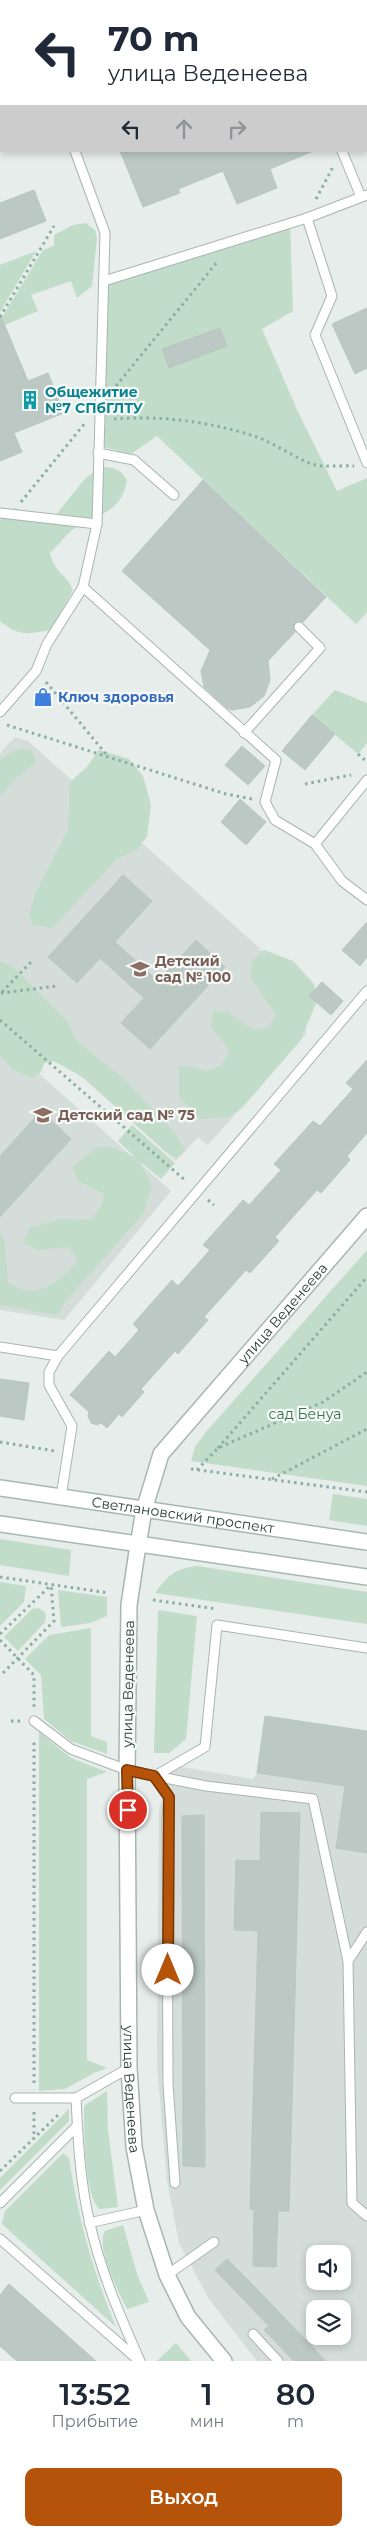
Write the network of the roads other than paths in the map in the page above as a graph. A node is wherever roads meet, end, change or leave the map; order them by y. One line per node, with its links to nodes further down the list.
1 (75, 152): 5 (lane)
2 (342, 152): 3 (lane)
3 (364, 196): 4 (lane)
4 (307, 218): 5 (lane); 7 (lane)
5 (104, 281): 6 (lane)
6 (98, 453): 8 (lane); 10 (lane)
7 (363, 465)
8 (174, 495)
9 (0, 513): 10 (lane)
10 (98, 524): 11 (lane)
11 (83, 587): 13 (lane); 14 (lane)
12 (299, 627): 14 (lane)
13 (0, 712)
14 (244, 733): 16 (lane)
15 (367, 780): 16 (lane)
16 (314, 844): 17 (lane)
17 (367, 900)
18 (367, 991): 21 (lane)
19 (367, 1216): 24 (street, улица Веденеева)
20 (0, 1347): 21 (lane)
21 (58, 1356): 23 (lane)
22 (0, 1488): 23 (street, Светлановский проспект)
23 (61, 1497): 24 (street, Светлановский проспект)
24 (144, 1510): 26 (street, Светлановский проспект); 27 (street, улица Веденеева)
25 (0, 1524): 27 (street)
26 (367, 1542)
27 (138, 1545): 28 (street); 31 (street, улица Веденеева)
28 (367, 1577)
29 (367, 1648): 32 (lane)
30 (34, 1721): 31 (lane)
31 (127, 1770): 32 (lane); 35 (street, улица Веденеева)
32 (154, 1776): 34 (lane); 39 (lane)
33 (367, 1932): 34 (lane)
34 (348, 1960): 42 (lane)
35 (129, 2068): 37 (lane); 41 (street, улица Веденеева)
36 (15, 2098): 37 (lane)
37 (76, 2098): 38 (lane)
38 (77, 2126): 40 (lane); 43 (lane)
39 (175, 2183)
40 (0, 2203)
41 (146, 2210): 43 (lane); 46 (street, улица Веденеева)
42 (367, 2216)
43 (90, 2223): 48 (lane)
44 (0, 2239): 48 (lane)
45 (214, 2242): 46 (lane)
46 (167, 2274): 49 (street, улица Веденеева)
47 (253, 2334): 50 (lane)
48 (139, 2361)
49 (224, 2361)
50 (278, 2361)

